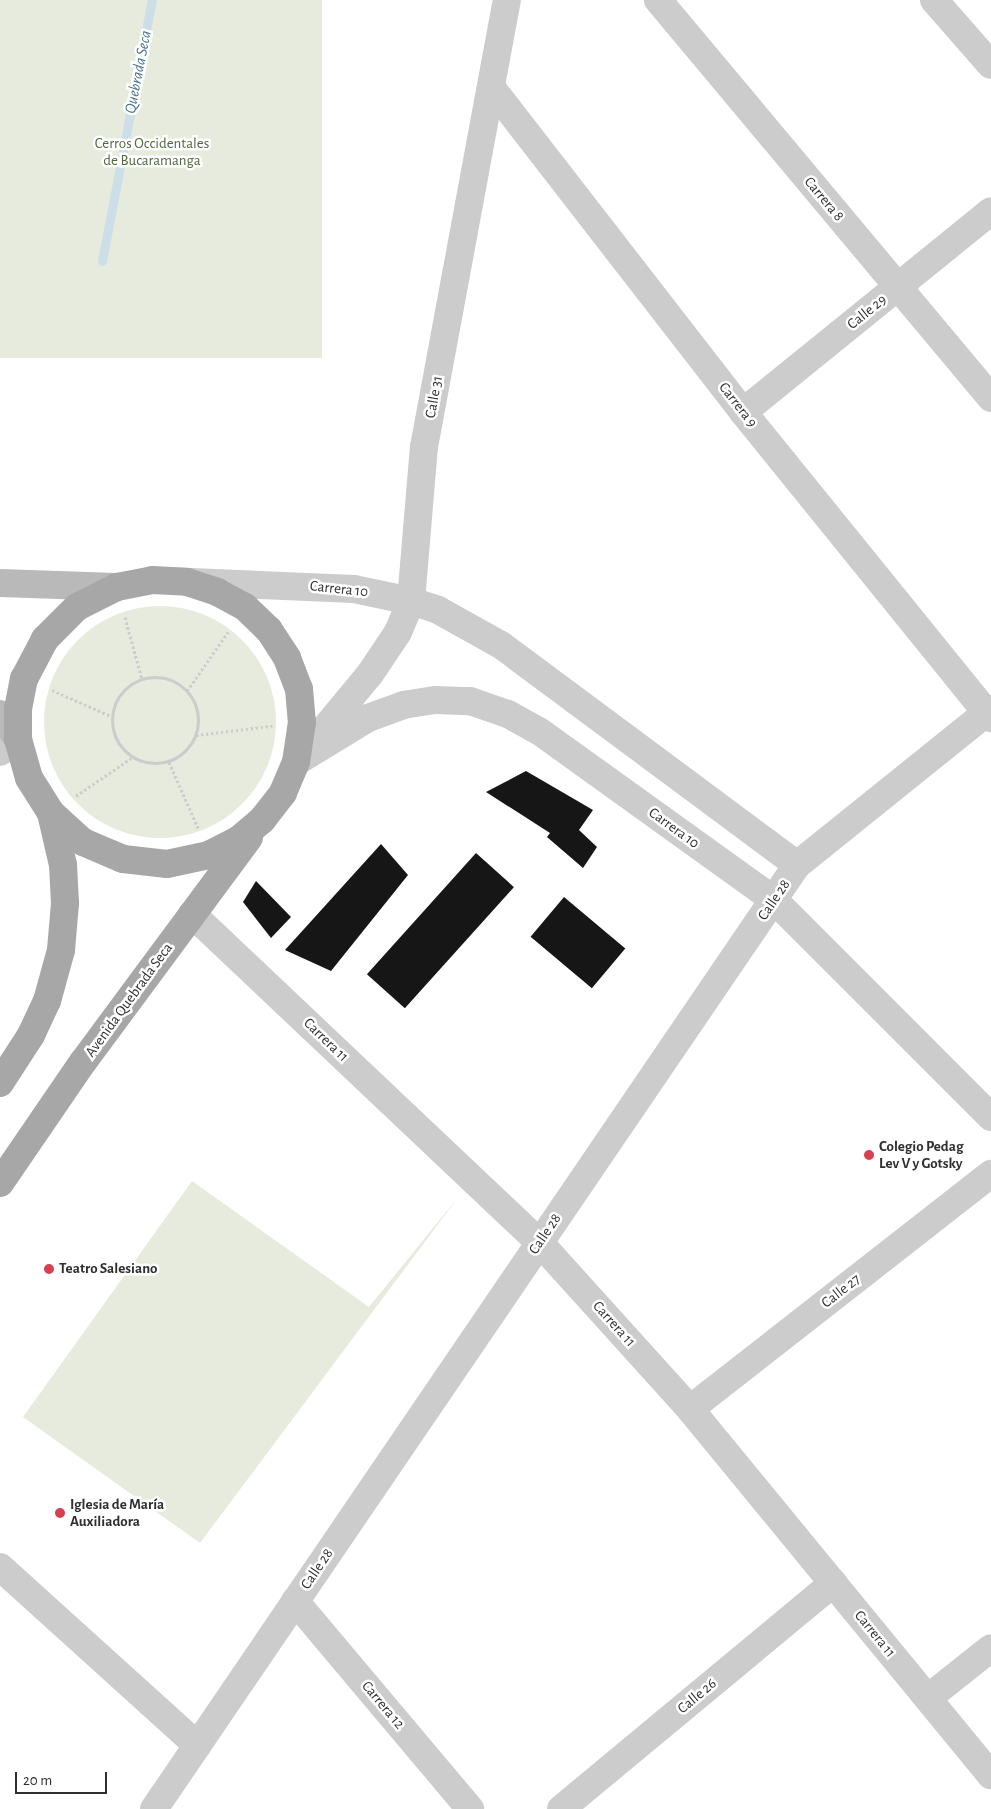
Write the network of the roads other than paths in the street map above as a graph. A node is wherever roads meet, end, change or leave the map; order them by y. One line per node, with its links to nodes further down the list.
1 (507, 0): 5 (street, Calle 31)
2 (658, 0): 7 (street, Carrera 8)
3 (934, 0): 4 (street)
4 (991, 65)
5 (491, 87): 9 (street, Carrera 9); 13 (street, Calle 31)
6 (991, 211): 7 (street, Calle 29)
7 (898, 287): 8 (street, Carrera 8); 9 (street, Calle 29)
8 (991, 398)
9 (743, 412): 15 (street, Carrera 9)
10 (0, 582): 12 (main road)
11 (187, 582): 12 (main road); 13 (street, Carrera 10); 17 (main road)
12 (117, 587): 16 (main road)
13 (411, 600): 17 (street, Calle 31); 20 (street, Carrera 10)
14 (0, 714): 16 (main road)
15 (990, 714): 20 (street, Calle 28)
16 (9, 746): 18 (main road)
17 (296, 762): 19 (main road); 21 (street, Carrera 10)
18 (51, 813): 19 (main road); 23 (main road)
19 (262, 820): 22 (main road, Avenida Quebrada Seca)
20 (797, 865): 21 (street, Calle 28)
21 (774, 900): 24 (street, Carrera 10); 27 (street, Calle 28)
22 (192, 914): 26 (main road, Avenida Quebrada Seca); 27 (street, Carrera 11)
23 (0, 1083)
24 (991, 1117)
25 (991, 1174): 28 (street, Calle 27)
26 (0, 1183)
27 (540, 1243): 28 (street, Carrera 11); 31 (street, Calle 28)
28 (690, 1408): 30 (street, Carrera 11)
29 (0, 1567): 34 (street)
30 (833, 1583): 33 (street, Carrera 11); 38 (street, Calle 26)
31 (295, 1601): 34 (street, Calle 28); 37 (street, Carrera 12)
32 (991, 1648): 33 (street)
33 (928, 1698): 35 (street, Carrera 11)
34 (197, 1745): 36 (street, Calle 28)
35 (991, 1775)
36 (154, 1809)
37 (470, 1809)
38 (561, 1809)

